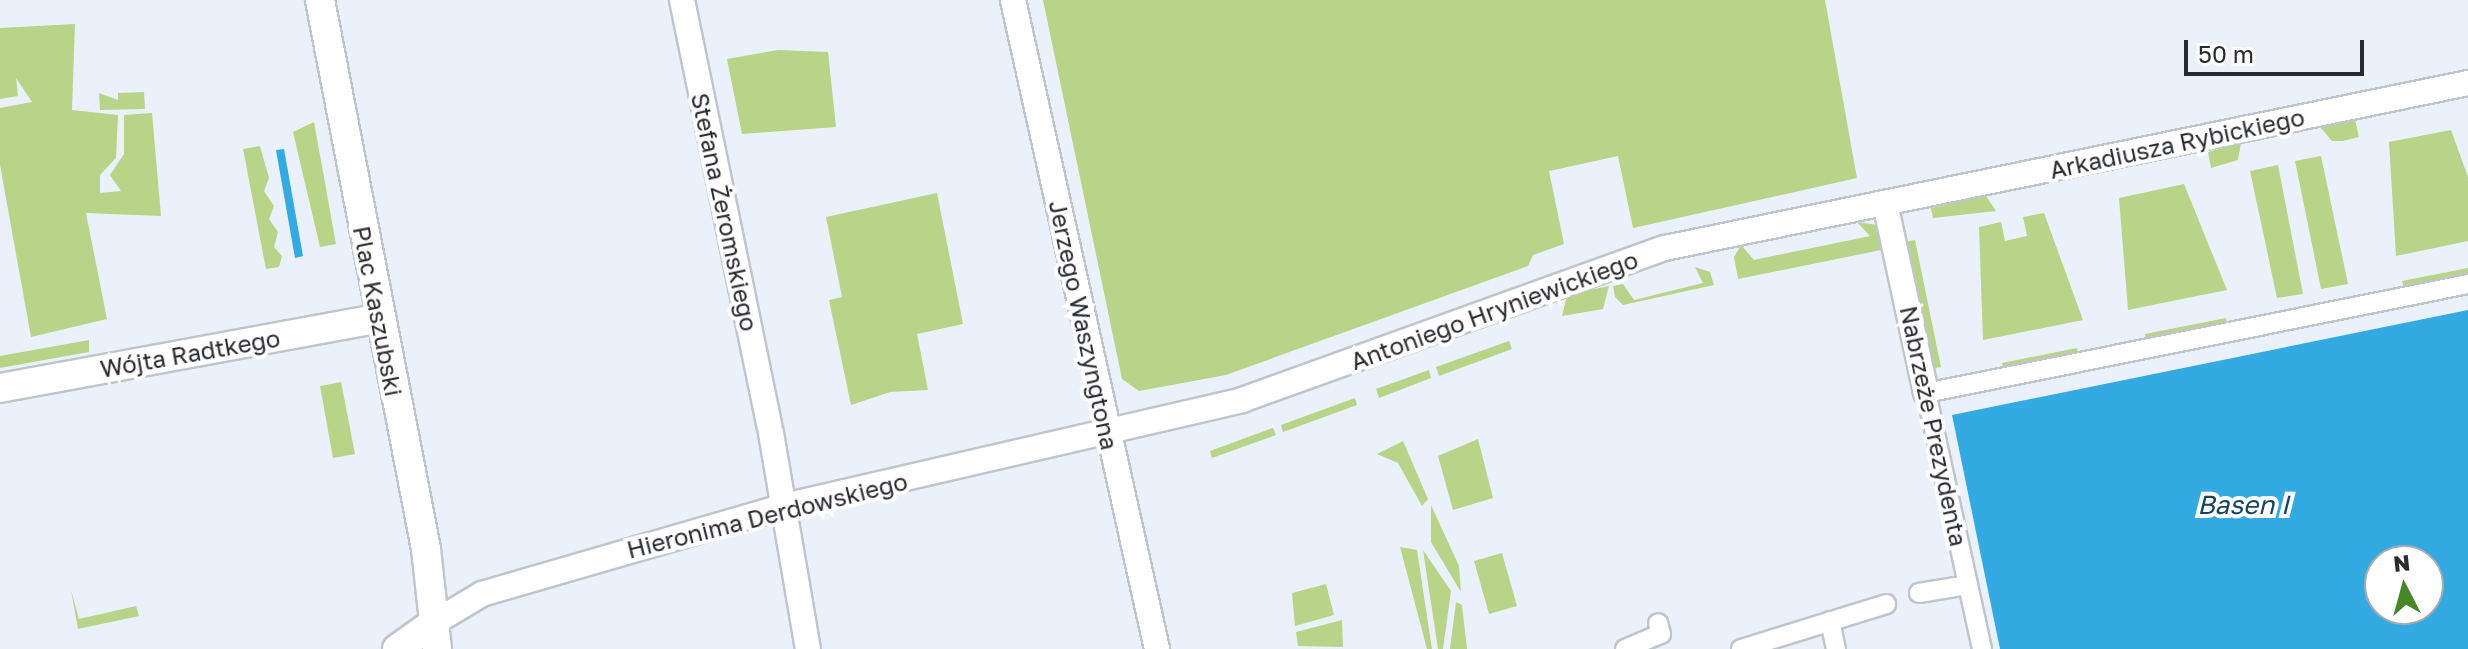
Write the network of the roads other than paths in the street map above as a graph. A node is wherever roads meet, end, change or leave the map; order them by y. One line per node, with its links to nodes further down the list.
1 (320, 0): 7 (street, Plac Kaszubski)
2 (682, 0): 11 (street, Stefana Żeromskiego)
3 (1013, 0): 10 (street, Jerzego Waszyngtona)
4 (2468, 83): 5 (street, Arkadiusza Rybickiego)
5 (1885, 203): 9 (street, Nabrzeże Prezydenta); 10 (street, Antoniego Hryniewickiego)
6 (2468, 284): 9 (street)
7 (380, 318): 8 (street, Wójta Radtkego); 17 (street, Plac Kaszubski)
8 (0, 388)
9 (1926, 393): 12 (street, Nabrzeże Prezydenta)
10 (1108, 434): 11 (street, Hieronima Derdowskiego); 20 (street, Jerzego Waszyngtona)
11 (784, 506): 17 (street, Hieronima Derdowskiego); 19 (street, Stefana Żeromskiego)
12 (1968, 585): 13 (street); 24 (street, Nabrzeże Prezydenta)
13 (1919, 593)
14 (1886, 604): 15 (street)
15 (1830, 621): 22 (street); 23 (street)
16 (1658, 623): 21 (street)
17 (436, 636): 18 (street)
18 (397, 649)
19 (808, 649)
20 (1157, 649)
21 (1625, 649)
22 (1741, 649)
23 (1836, 649)
24 (1982, 649)

